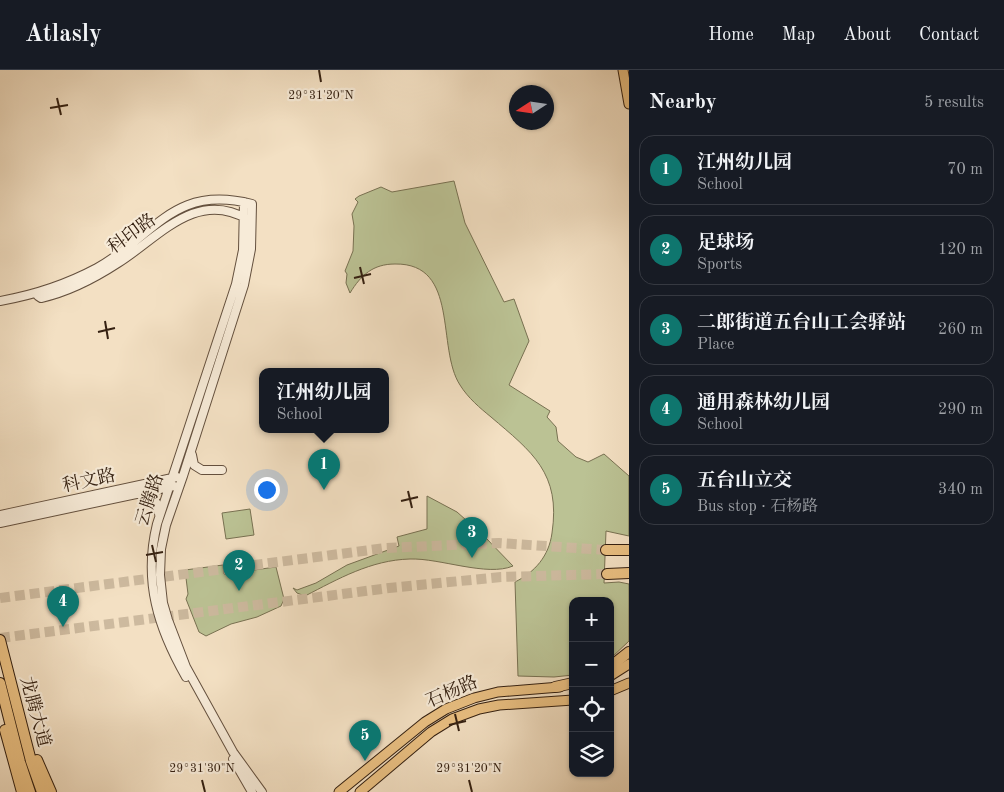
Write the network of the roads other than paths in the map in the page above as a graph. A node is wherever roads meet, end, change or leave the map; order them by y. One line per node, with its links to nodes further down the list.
1 (623, 70): 2 (main road)
2 (629, 104)
3 (248, 203): 4 (street, 云腾路); 5 (street, 云腾路); 6 (street, 科印路)
4 (244, 218): 5 (street, 科印路); 6 (street, 科印路); 11 (street, 云腾路)
5 (252, 222): 8 (street, 云腾路)
6 (43, 291): 7 (street, 科印路)
7 (0, 301)
8 (193, 448): 9 (street); 10 (street, 云腾路)
9 (222, 470)
10 (184, 476): 11 (street, 科文路); 12 (street, 云腾路)
11 (173, 478): 13 (street, 云腾路); 15 (street, 科文路)
12 (180, 484): 13 (street, 科文路); 41 (street, 云腾路)
13 (170, 486): 14 (street, 科文路); 17 (street, 云腾路)
14 (133, 494): 16 (street, 科文路); 17 (street)
15 (0, 515)
16 (0, 523)
17 (157, 524): 40 (street, 云腾路)
18 (606, 550): 19 (highway)
19 (627, 550)
20 (607, 574): 21 (highway)
21 (628, 575)
22 (0, 640): 34 (highway, 龙腾大道)
23 (629, 652): 24 (highway)
24 (614, 664)
25 (629, 664): 26 (main road)
26 (614, 673)
27 (0, 683): 36 (highway, 龙腾大道)
28 (629, 683): 31 (main road)
29 (569, 685): 30 (highway)
30 (555, 687): 42 (main road, 石杨路)
31 (614, 689)
32 (0, 690): 36 (highway)
33 (569, 700): 43 (main road, 石杨路)
34 (18, 712): 35 (highway); 37 (highway, 龙腾大道)
35 (40, 767): 38 (highway); 39 (highway)
36 (23, 791)
37 (42, 792)
38 (51, 792)
39 (56, 792)
40 (252, 792)
41 (262, 792)
42 (339, 792)
43 (360, 792)

